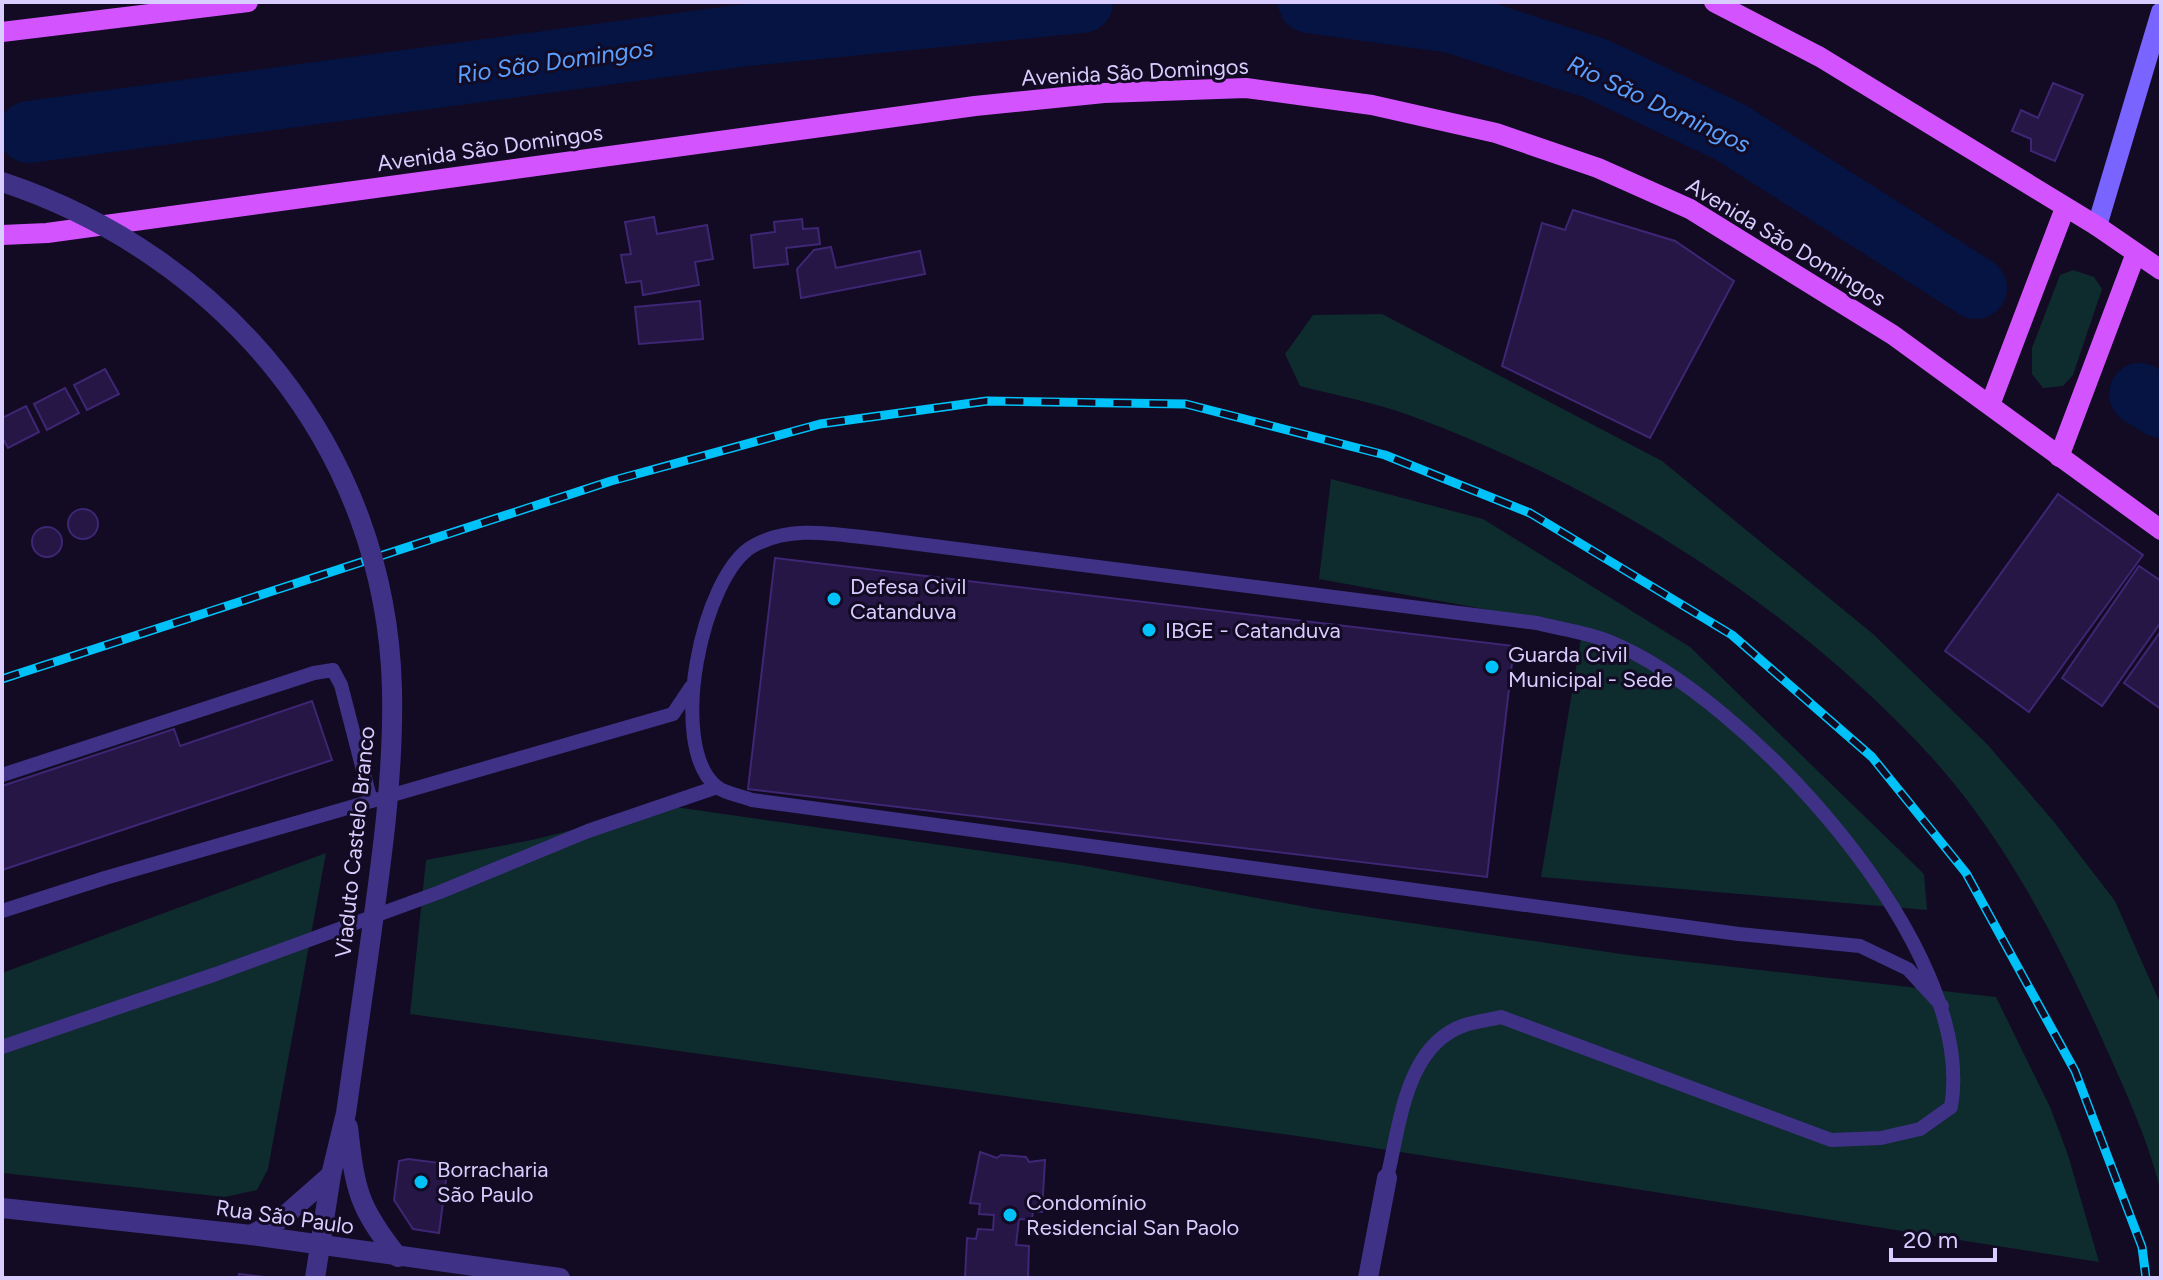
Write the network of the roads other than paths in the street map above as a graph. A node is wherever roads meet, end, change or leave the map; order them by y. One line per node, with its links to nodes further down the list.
1 (248, 2): 4 (main road)
2 (1714, 2): 6 (main road)
3 (2161, 12): 7 (main road)
4 (2, 32)
5 (2, 182): 21 (street, Viaduto Castelo Branco, bridge)
6 (2065, 208): 7 (main road); 11 (main road)
7 (2097, 226): 9 (main road)
8 (2, 235): 11 (main road, Avenida São Domingos)
9 (2136, 253): 10 (main road); 12 (main road)
10 (2161, 270)
11 (1994, 396): 12 (main road, Avenida São Domingos)
12 (2059, 457): 13 (main road, Avenida São Domingos)
13 (2161, 530)
14 (691, 686): 16 (lane); 17 (lane); 19 (lane)
15 (2, 775): 17 (lane)
16 (717, 787): 19 (lane); 20 (lane)
17 (371, 801): 18 (lane)
18 (2, 911)
19 (1942, 1006): 23 (lane)
20 (2, 1047)
21 (346, 1113): 22 (street, Viaduto Castelo Branco); 27 (street)
22 (331, 1175): 25 (street); 26 (street, Viaduto Castelo Branco)
23 (1387, 1178): 30 (street)
24 (2, 1208): 25 (street, Rua São Paulo)
25 (251, 1235): 26 (street, Rua São Paulo)
26 (320, 1246): 27 (street, Rua São Paulo); 28 (street, Viaduto Castelo Branco)
27 (398, 1257): 29 (street, Rua São Paulo)
28 (315, 1278)
29 (560, 1278)
30 (1368, 1278)

